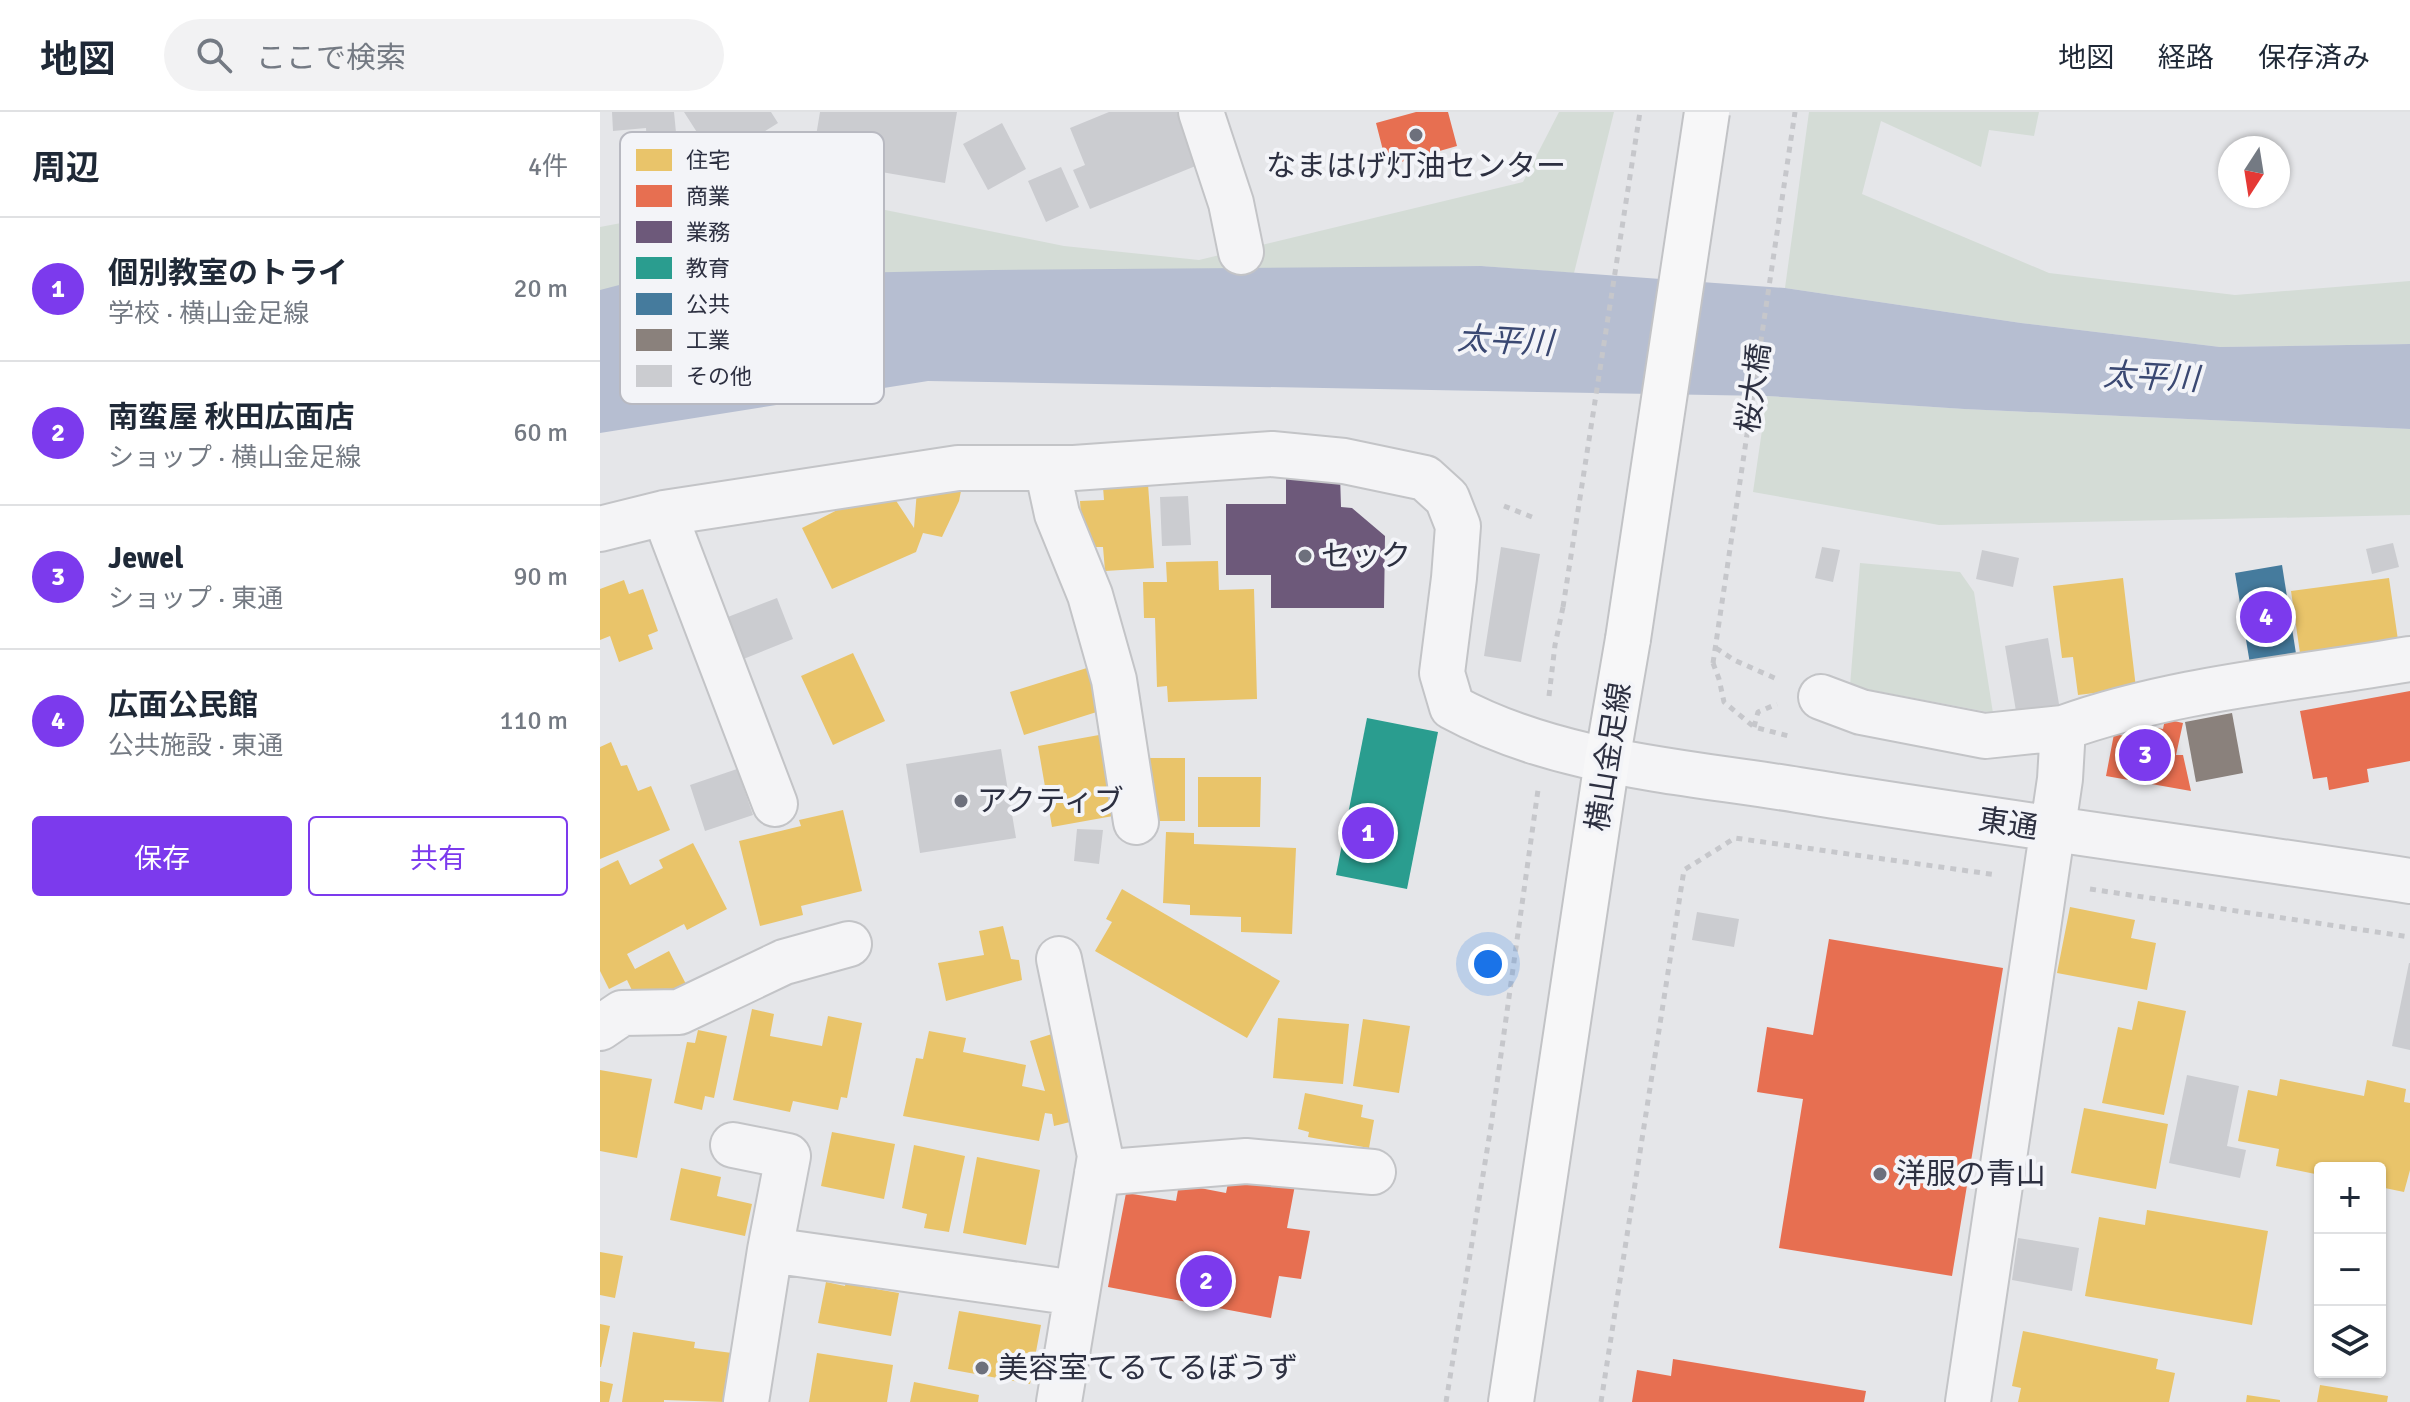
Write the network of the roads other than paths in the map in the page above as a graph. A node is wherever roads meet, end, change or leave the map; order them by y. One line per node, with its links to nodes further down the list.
1 (1201, 112): 3 (street)
2 (1707, 112): 10 (main road, 横山金足線, bridge)
3 (1241, 252)
4 (1047, 468): 5 (street); 10 (street, 東通); 12 (street)
5 (664, 513): 6 (street); 11 (street)
6 (600, 529)
7 (2410, 659): 9 (street)
8 (1821, 697): 9 (street)
9 (2063, 728): 13 (street)
10 (1607, 761): 13 (street, 東通); 25 (main road, 横山金足線)
11 (775, 804)
12 (1136, 822)
13 (2051, 830): 14 (street, 東通); 26 (street)
14 (2410, 881)
15 (849, 944): 17 (street)
16 (1059, 959): 20 (street)
17 (600, 1028)
18 (733, 1145): 21 (street)
19 (1373, 1172): 20 (street)
20 (1097, 1173): 22 (street)
21 (770, 1250): 22 (street); 23 (street)
22 (1076, 1293): 24 (street)
23 (746, 1402)
24 (1059, 1402)
25 (1511, 1402)
26 (1968, 1402)

